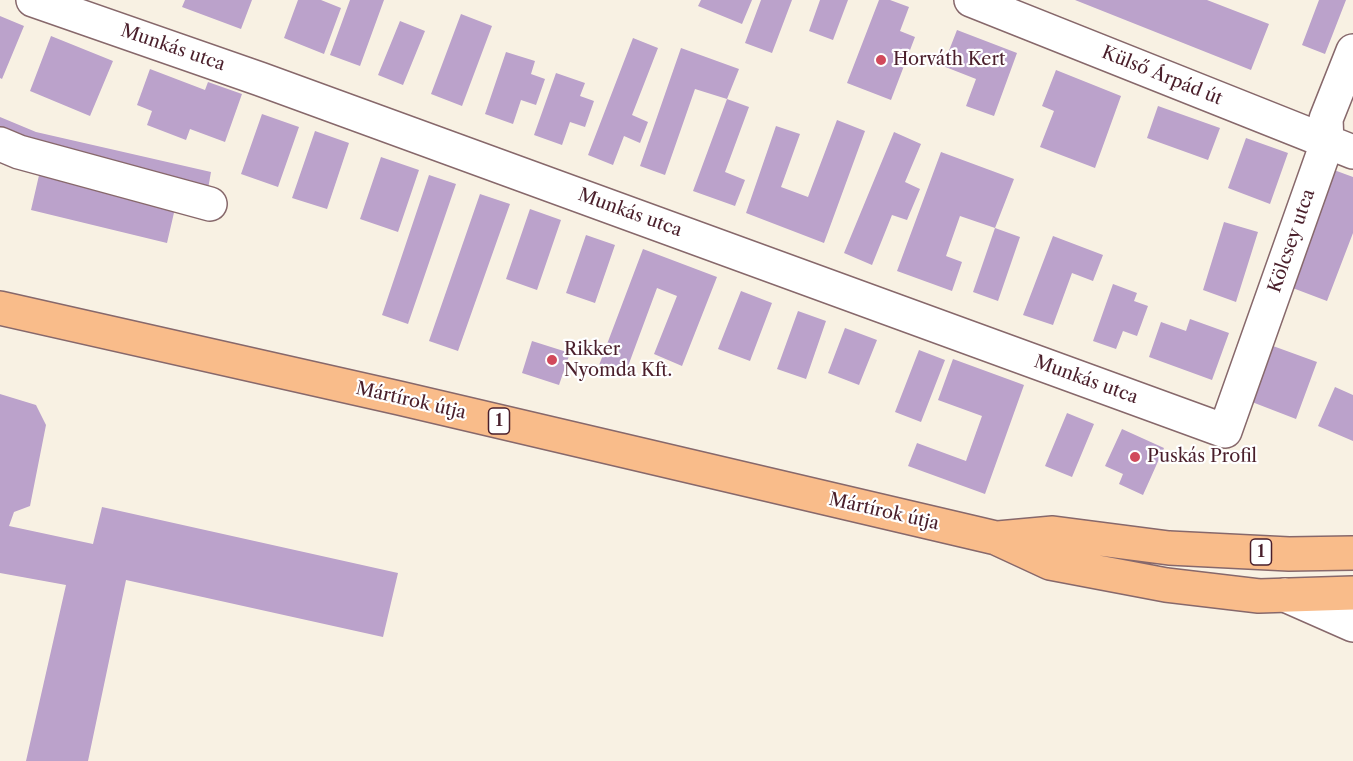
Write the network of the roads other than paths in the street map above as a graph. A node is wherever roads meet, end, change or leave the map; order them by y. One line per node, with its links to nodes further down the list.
1 (33, 0): 8 (street, Munkás utca)
2 (971, 0): 5 (street, Külső Árpád út)
3 (1353, 51): 5 (street, Kölcsey utca)
4 (0, 144): 6 (street)
5 (1340, 147): 8 (street, Kölcsey utca)
6 (210, 204)
7 (0, 308): 9 (main road, Mártírok útja / 1)
8 (1226, 430)
9 (996, 538): 10 (main road, Mártírok útja / 1); 12 (main road, Mártírok útja / 1)
10 (1353, 553)
11 (1353, 593): 12 (main road, Mártírok útja / 1)
12 (1285, 595): 13 (street)
13 (1353, 625)

